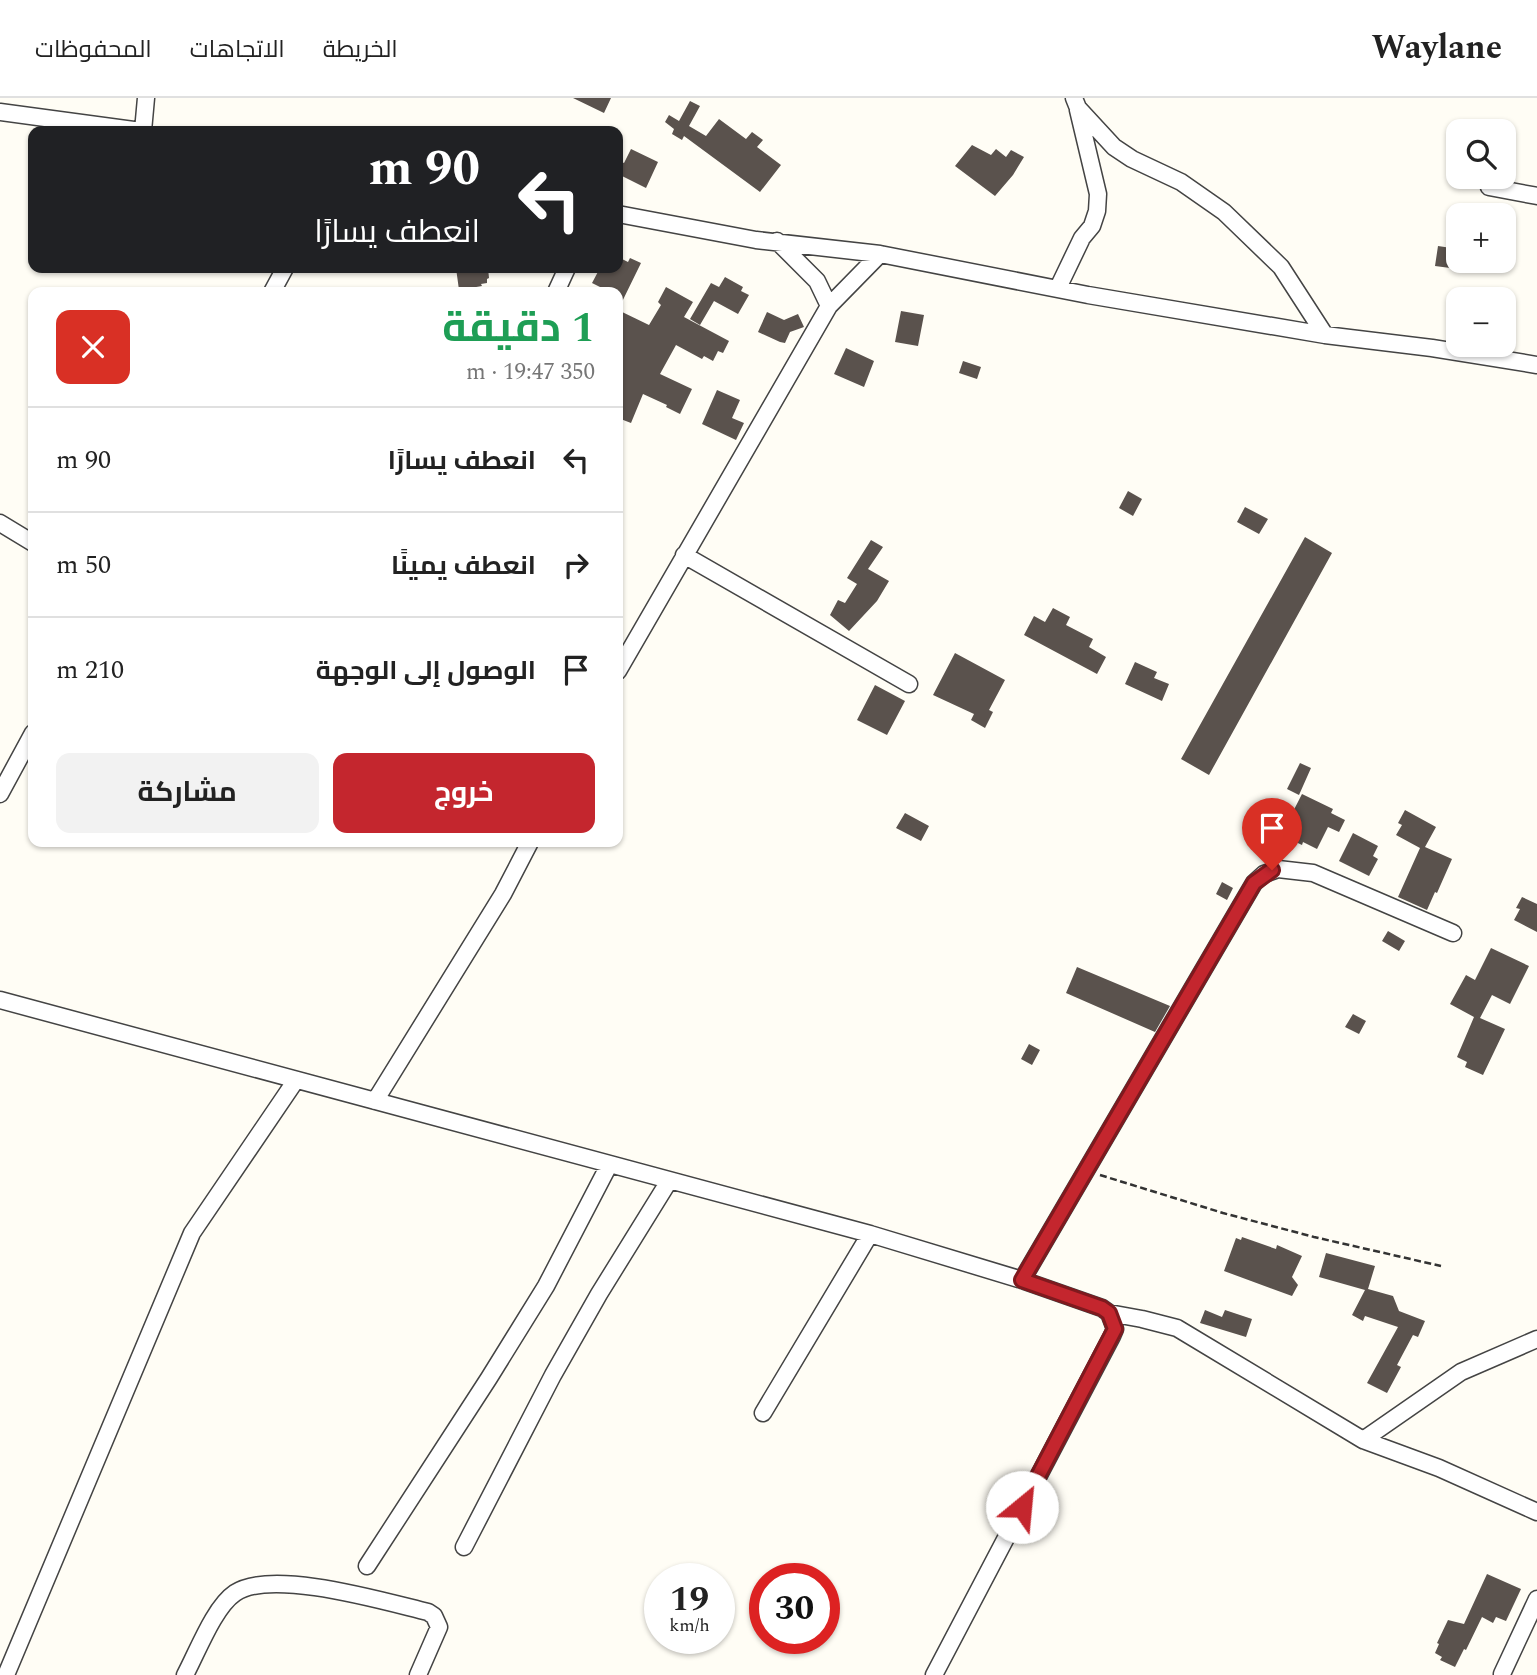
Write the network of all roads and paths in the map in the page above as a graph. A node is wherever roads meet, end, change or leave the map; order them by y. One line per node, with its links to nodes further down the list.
1 (146, 98): 5 (street)
2 (1076, 103): 11 (street); 13 (street)
3 (0, 112): 4 (street)
4 (105, 126)
5 (143, 126)
6 (1500, 189): 7 (street)
7 (1537, 196)
8 (623, 215): 9 (street)
9 (777, 242): 10 (street); 12 (street)
10 (880, 254): 11 (street); 12 (street)
11 (1058, 288): 13 (street)
12 (829, 306): 17 (street)
13 (1325, 335): 14 (street)
14 (1537, 365)
15 (0, 523): 16 (street)
16 (28, 540)
17 (684, 555): 18 (street); 19 (street)
18 (623, 662)
19 (909, 684)
20 (28, 742): 21 (street)
21 (0, 794)
22 (527, 847): 26 (street)
23 (1453, 933): 28 (street)
24 (0, 1000): 25 (street)
25 (296, 1080): 26 (street); 42 (street)
26 (375, 1101): 27 (street)
27 (609, 1165): 29 (street); 39 (street)
28 (1086, 1172): 31 (path); 32 (street)
29 (670, 1181): 30 (street); 38 (street)
30 (870, 1234): 32 (street); 35 (street)
31 (1441, 1266)
32 (1022, 1280): 33 (street)
33 (1109, 1313): 36 (street); 45 (street)
34 (1537, 1339): 36 (street)
35 (763, 1413)
36 (1363, 1440): 37 (street)
37 (1537, 1512)
38 (464, 1547)
39 (367, 1566)
40 (1537, 1599): 41 (street)
41 (1502, 1674)
42 (6, 1675)
43 (185, 1675): 44 (street)
44 (418, 1675)
45 (934, 1675)

